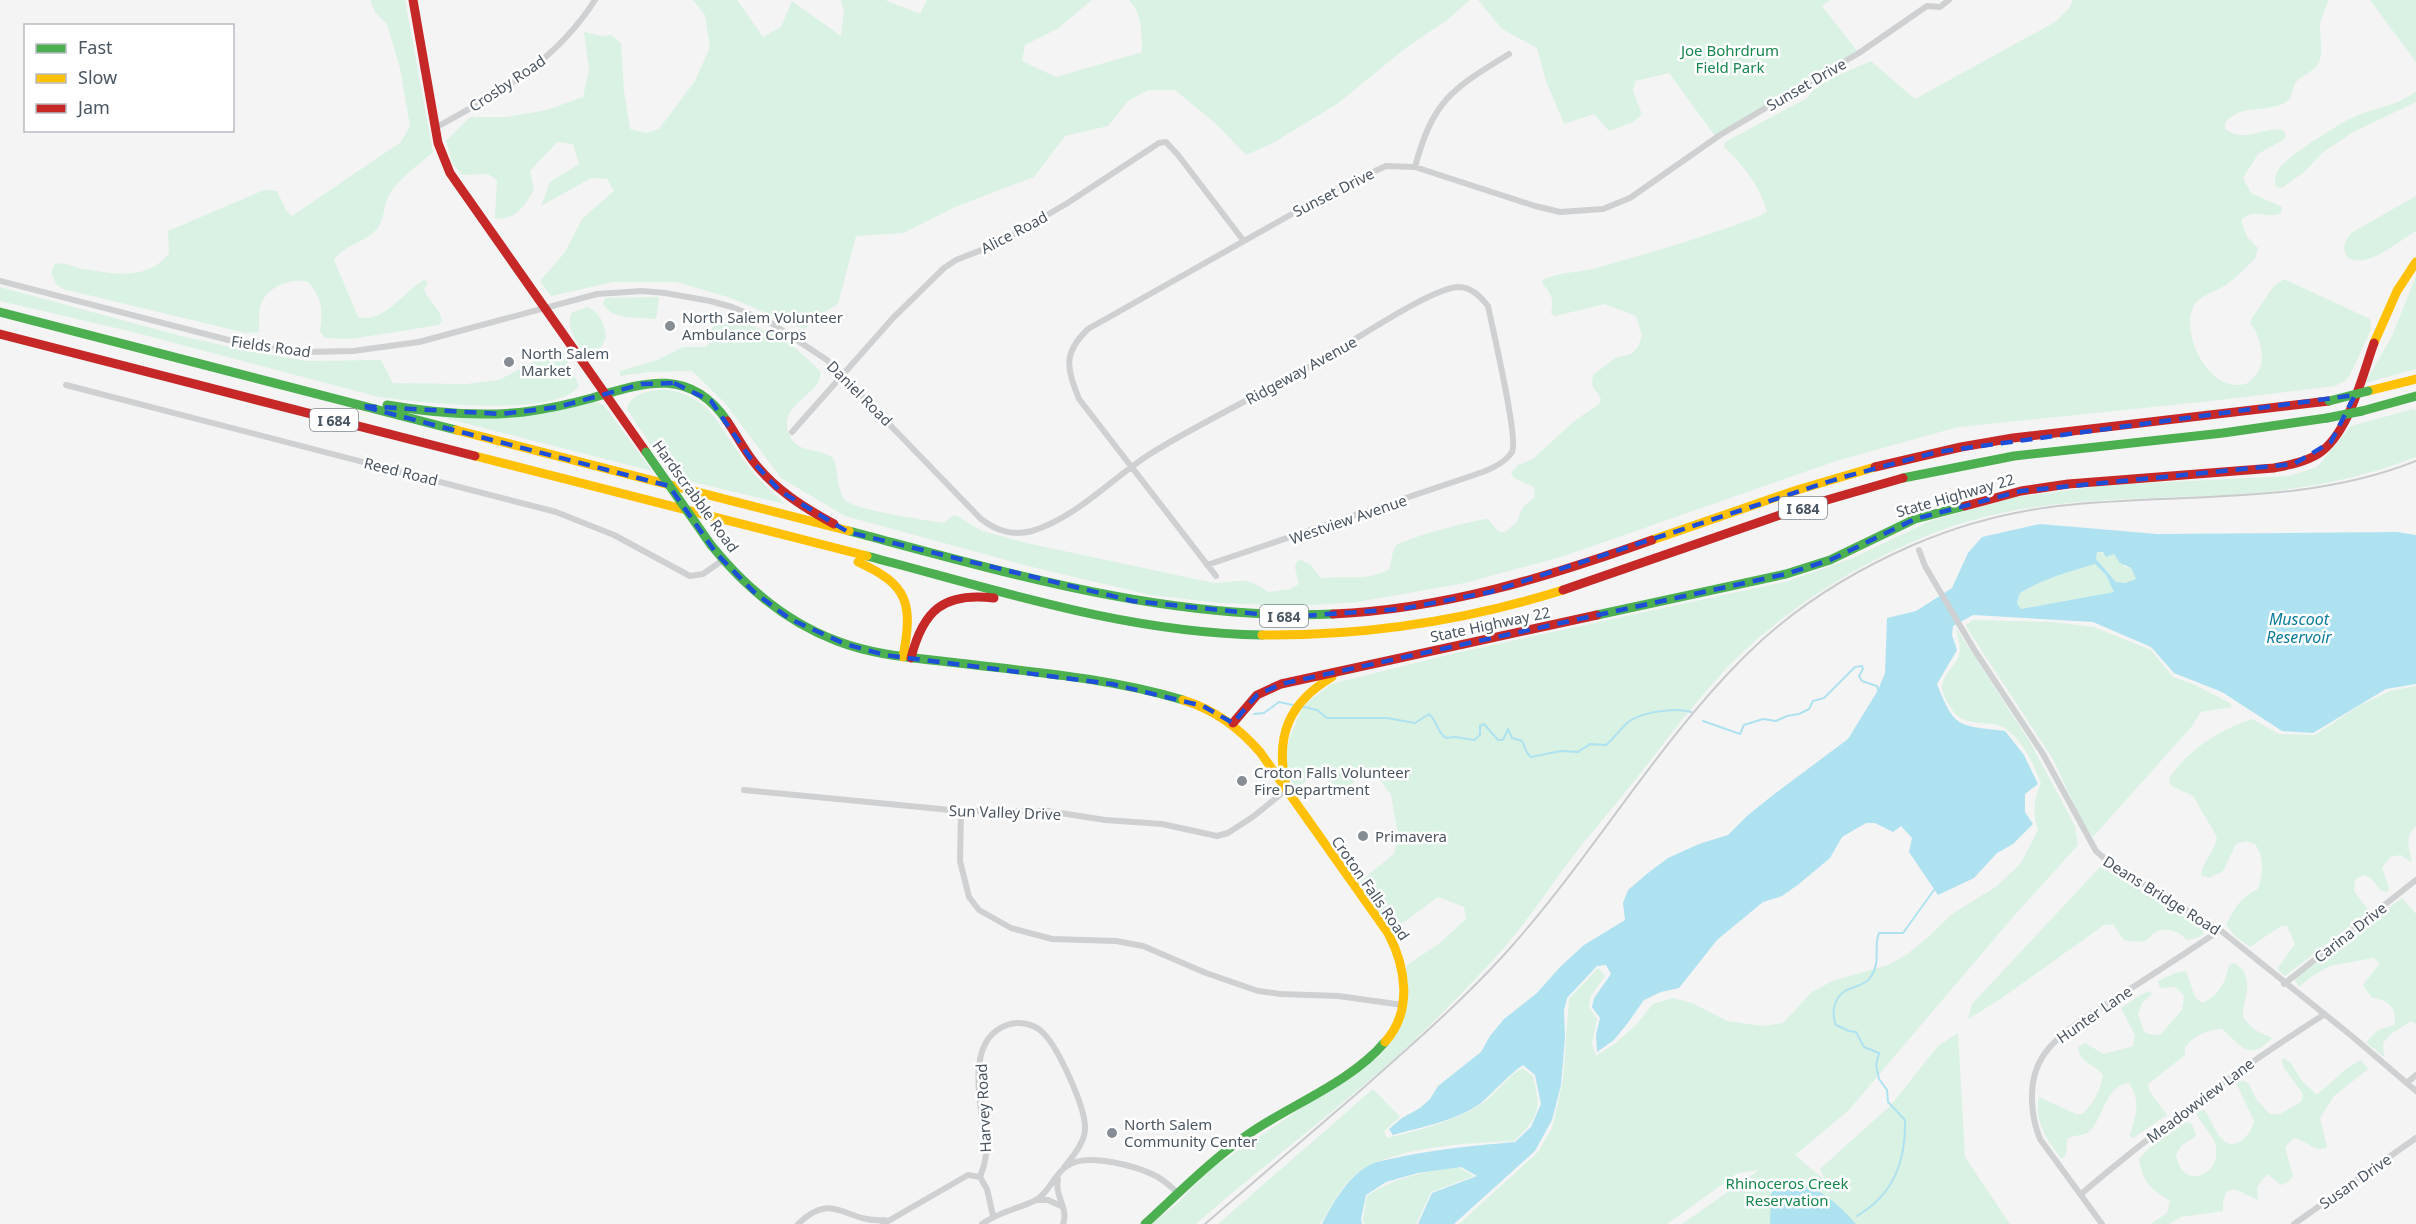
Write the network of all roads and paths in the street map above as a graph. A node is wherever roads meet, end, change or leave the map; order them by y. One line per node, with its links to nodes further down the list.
1 (413, 0): 6 (main road, Hardscrabble Road)
2 (595, 0): 6 (street, Crosby Road)
3 (1949, 0): 4 (street, Sunset Drive)
4 (1928, 3): 7 (street, Sunset Drive)
5 (1509, 54): 7 (street)
6 (435, 128): 12 (main road, Hardscrabble Road)
7 (1415, 167): 8 (street, Sunset Drive)
8 (1243, 240): 15 (street, Alice Road); 22 (street, Sunset Drive)
9 (2416, 262): 31 (main road, State Highway 22)
10 (0, 281): 12 (street, Fields Road)
11 (1475, 293): 22 (street, Ridgeway Avenue); 27 (street, Westview Avenue)
12 (543, 307): 15 (street, Daniel Road); 18 (main road, Hardscrabble Road)
13 (0, 312): 20 (main road, I 684)
14 (0, 334): 24 (main road, I 684)
15 (844, 375): 21 (street, Alice Road); 22 (street, Daniel Road)
16 (2416, 379): 23 (main road, I 684, bridge)
17 (66, 385): 26 (street, Reed Road)
18 (605, 394): 20 (main road); 23 (main road); 26 (main road, Hardscrabble Road, bridge)
19 (2416, 396): 29 (main road, I 684, bridge)
20 (361, 406): 23 (main road, I 684)
21 (792, 432)
22 (1131, 468): 27 (street, Sunset Drive)
23 (848, 532)
24 (840, 550): 29 (main road, I 684); 30 (main road)
25 (1919, 550): 38 (street, Deans Bridge Road)
26 (723, 560): 30 (main road, Hardscrabble Road)
27 (1206, 565): 28 (street, Sunset Drive)
28 (1216, 576)
29 (1042, 602): 30 (main road)
30 (907, 658): 32 (main road, Hardscrabble Road)
31 (1363, 667): 32 (main road); 35 (main road)
32 (1233, 723): 34 (main road, Croton Falls Road)
33 (744, 790): 36 (street, Sun Valley Drive)
34 (1286, 790): 35 (main road, Croton Falls Road); 36 (street, Sun Valley Drive)
35 (1293, 802): 40 (main road, Croton Falls Road)
36 (961, 811): 40 (street)
37 (2416, 880): 39 (street, Carina Drive)
38 (2220, 930): 39 (street, Deans Bridge Road); 50 (street, Hunter Lane)
39 (2284, 984): 41 (street, Deans Bridge Road)
40 (1403, 1005): 49 (main road, Croton Falls Road)
41 (2325, 1014): 43 (street, Deans Bridge Road); 50 (street, Meadowview Lane)
42 (2416, 1075): 43 (street)
43 (2407, 1083): 44 (street, Deans Bridge Road)
44 (2416, 1091)
45 (2416, 1138): 61 (street, Susan Drive)
46 (1063, 1169): 47 (street, Harvey Road); 48 (street, Harvey Road); 49 (street)
47 (1059, 1175): 51 (street, Harvey Road); 52 (street)
48 (980, 1177): 53 (street); 54 (street)
49 (1178, 1193): 59 (main road, Croton Falls Road)
50 (2080, 1194): 60 (street, Hunter Lane)
51 (1030, 1202): 52 (street); 53 (street)
52 (1064, 1209): 58 (street)
53 (993, 1216): 57 (street)
54 (891, 1219): 55 (street); 56 (street)
55 (798, 1224)
56 (883, 1224)
57 (982, 1224)
58 (1063, 1224)
59 (1145, 1224)
60 (2102, 1224)
61 (2294, 1224)

